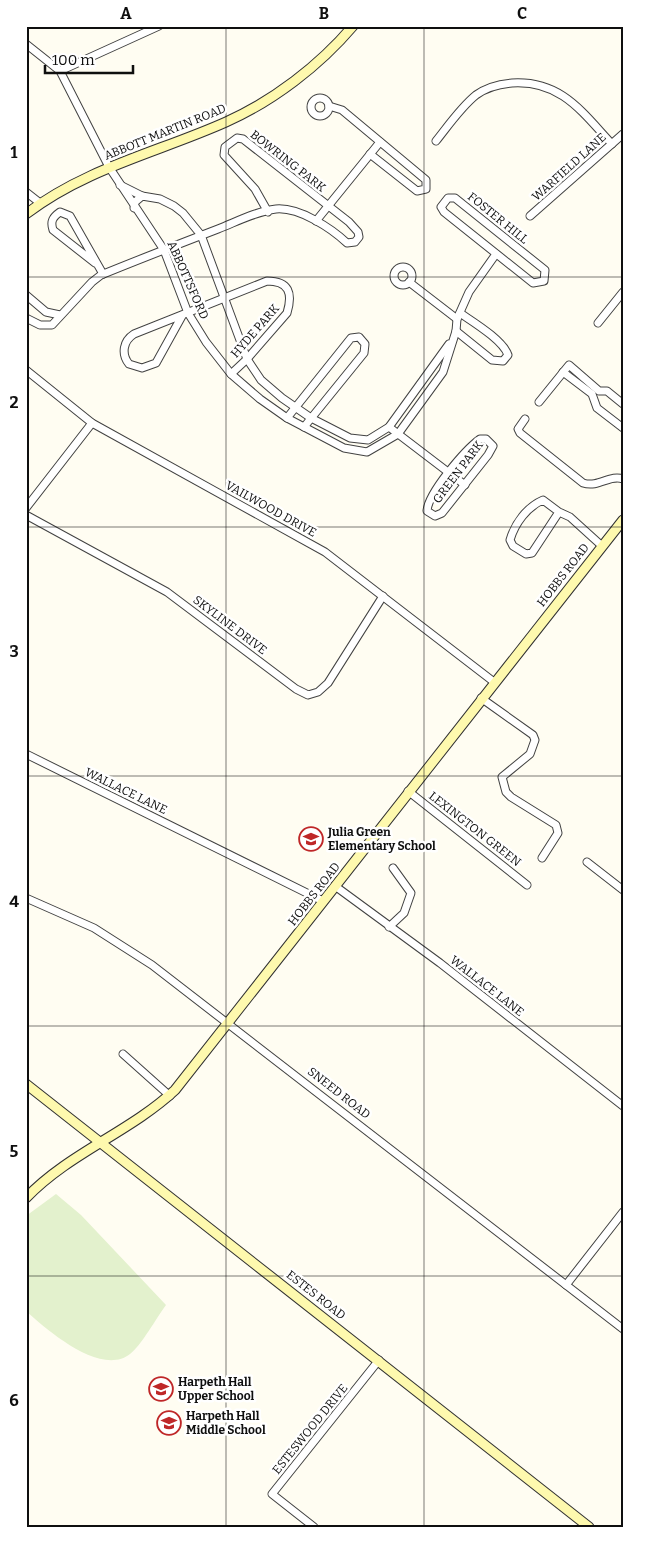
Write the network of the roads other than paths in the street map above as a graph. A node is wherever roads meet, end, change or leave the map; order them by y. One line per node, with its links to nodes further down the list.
1 (160, 26): 4 (street)
2 (353, 26): 11 (main road, ABBOTT MARTIN ROAD)
3 (26, 44): 4 (street)
4 (60, 71): 11 (street, ABBOTTSFORD)
5 (329, 106): 8 (street)
6 (623, 134): 9 (street, WARFIELD LANE)
7 (436, 141): 9 (street)
8 (380, 142): 10 (street, BOWRING PARK); 10 (street)
9 (612, 144): 20 (street, WARFIELD LANE)
10 (370, 154): 16 (street, BOWRING PARK)
11 (109, 168): 12 (street, ABBOTTSFORD); 15 (main road, ABBOTT MARTIN ROAD)
12 (119, 185): 14 (street, ABBOTTSFORD); 17 (street, ABBOTTSFORD)
13 (26, 192): 15 (street)
14 (142, 196): 17 (street); 22 (street, ABBOTTSFORD)
15 (40, 203): 19 (main road, ABBOTT MARTIN ROAD)
16 (328, 206): 18 (street, BOWRING PARK); 21 (street, BOWRING PARK); 21 (street, BOWRING PARK)
17 (134, 208): 23 (street, ABBOTTSFORD)
18 (268, 212): 21 (street, BOWRING PARK); 22 (street, BOWRING PARK)
19 (26, 214)
20 (530, 216)
21 (316, 222)
22 (201, 235): 23 (street, BOWRING PARK); 30 (street, ABBOTTSFORD)
23 (164, 250): 26 (street, BOWRING PARK); 33 (street, ABBOTTSFORD)
24 (496, 254): 24 (street, FOSTER HILL); 34 (street, ABBOTTSFORD)
25 (95, 262): 25 (street); 26 (street)
26 (103, 274): 32 (street, BOWRING PARK)
27 (409, 282): 34 (street)
28 (623, 292): 36 (street)
29 (26, 295): 31 (street)
30 (225, 298): 33 (street, HYDE PARK); 39 (street, ABBOTTSFORD); 39 (street, HYDE PARK)
31 (46, 312): 32 (street); 37 (street)
32 (60, 315): 37 (street, BOWRING PARK)
33 (185, 315): 33 (street, HYDE PARK); 42 (street, ABBOTTSFORD)
34 (459, 316): 38 (street, ABBOTTSFORD); 38 (street)
35 (26, 318): 37 (street)
36 (598, 324)
37 (40, 325)
38 (456, 332): 53 (street, ABBOTTSFORD); 55 (street, ABBOTTSFORD)
39 (247, 359): 42 (street, HYDE PARK); 47 (street, ABBOTTSFORD)
40 (26, 370): 51 (street, VAILWOOD DRIVE)
41 (563, 372): 43 (street); 44 (street); 45 (street)
42 (231, 374): 48 (street, ABBOTTSFORD)
43 (599, 391): 44 (street); 46 (street)
44 (593, 398): 54 (street)
45 (539, 402)
46 (623, 404)
47 (295, 407): 48 (street); 49 (street, ABBOTTSFORD); 49 (street)
48 (286, 418): 52 (street, ABBOTTSFORD)
49 (311, 418): 52 (street); 53 (street, ABBOTTSFORD)
50 (525, 419): 57 (street)
51 (92, 423): 59 (street); 64 (street, VAILWOOD DRIVE)
52 (304, 427): 55 (street, ABBOTTSFORD)
53 (389, 427): 55 (street)
54 (623, 428)
55 (398, 434): 56 (street)
56 (449, 473): 58 (street); 58 (street, GREEN PARK); 58 (street, GREEN PARK)
57 (623, 480)
58 (465, 485)
59 (26, 508)
60 (559, 512): 60 (street); 63 (street)
61 (26, 515): 64 (street, SKYLINE DRIVE)
62 (623, 520): 63 (main road, HOBBS ROAD)
63 (602, 546): 65 (main road, HOBBS ROAD)
64 (383, 596): 65 (street, VAILWOOD DRIVE)
65 (494, 682): 66 (main road, HOBBS ROAD)
66 (482, 698): 68 (main road, HOBBS ROAD); 69 (street)
67 (26, 754): 76 (street, WALLACE LANE)
68 (408, 791): 72 (street, LEXINGTON GREEN); 73 (main road, HOBBS ROAD)
69 (542, 858)
70 (587, 862): 74 (street)
71 (393, 868): 77 (street)
72 (527, 885)
73 (335, 886): 76 (main road, HOBBS ROAD); 77 (street, WALLACE LANE)
74 (623, 890)
75 (26, 898): 78 (street, SNEED ROAD)
76 (324, 901): 78 (main road, HOBBS ROAD)
77 (389, 927): 82 (street, WALLACE LANE)
78 (230, 1023): 81 (main road, HOBBS ROAD); 86 (street, SNEED ROAD)
79 (123, 1054): 81 (street)
80 (26, 1084): 83 (main road, ESTES ROAD)
81 (170, 1096): 83 (main road, HOBBS ROAD)
82 (623, 1106)
83 (99, 1142): 84 (main road, HOBBS ROAD); 88 (main road, ESTES ROAD)
84 (26, 1198)
85 (623, 1212): 86 (street)
86 (566, 1285): 87 (street, SNEED ROAD)
87 (623, 1329)
88 (379, 1360): 89 (street, ESTESWOOD DRIVE); 90 (main road, ESTES ROAD)
89 (314, 1527)
90 (590, 1527)

